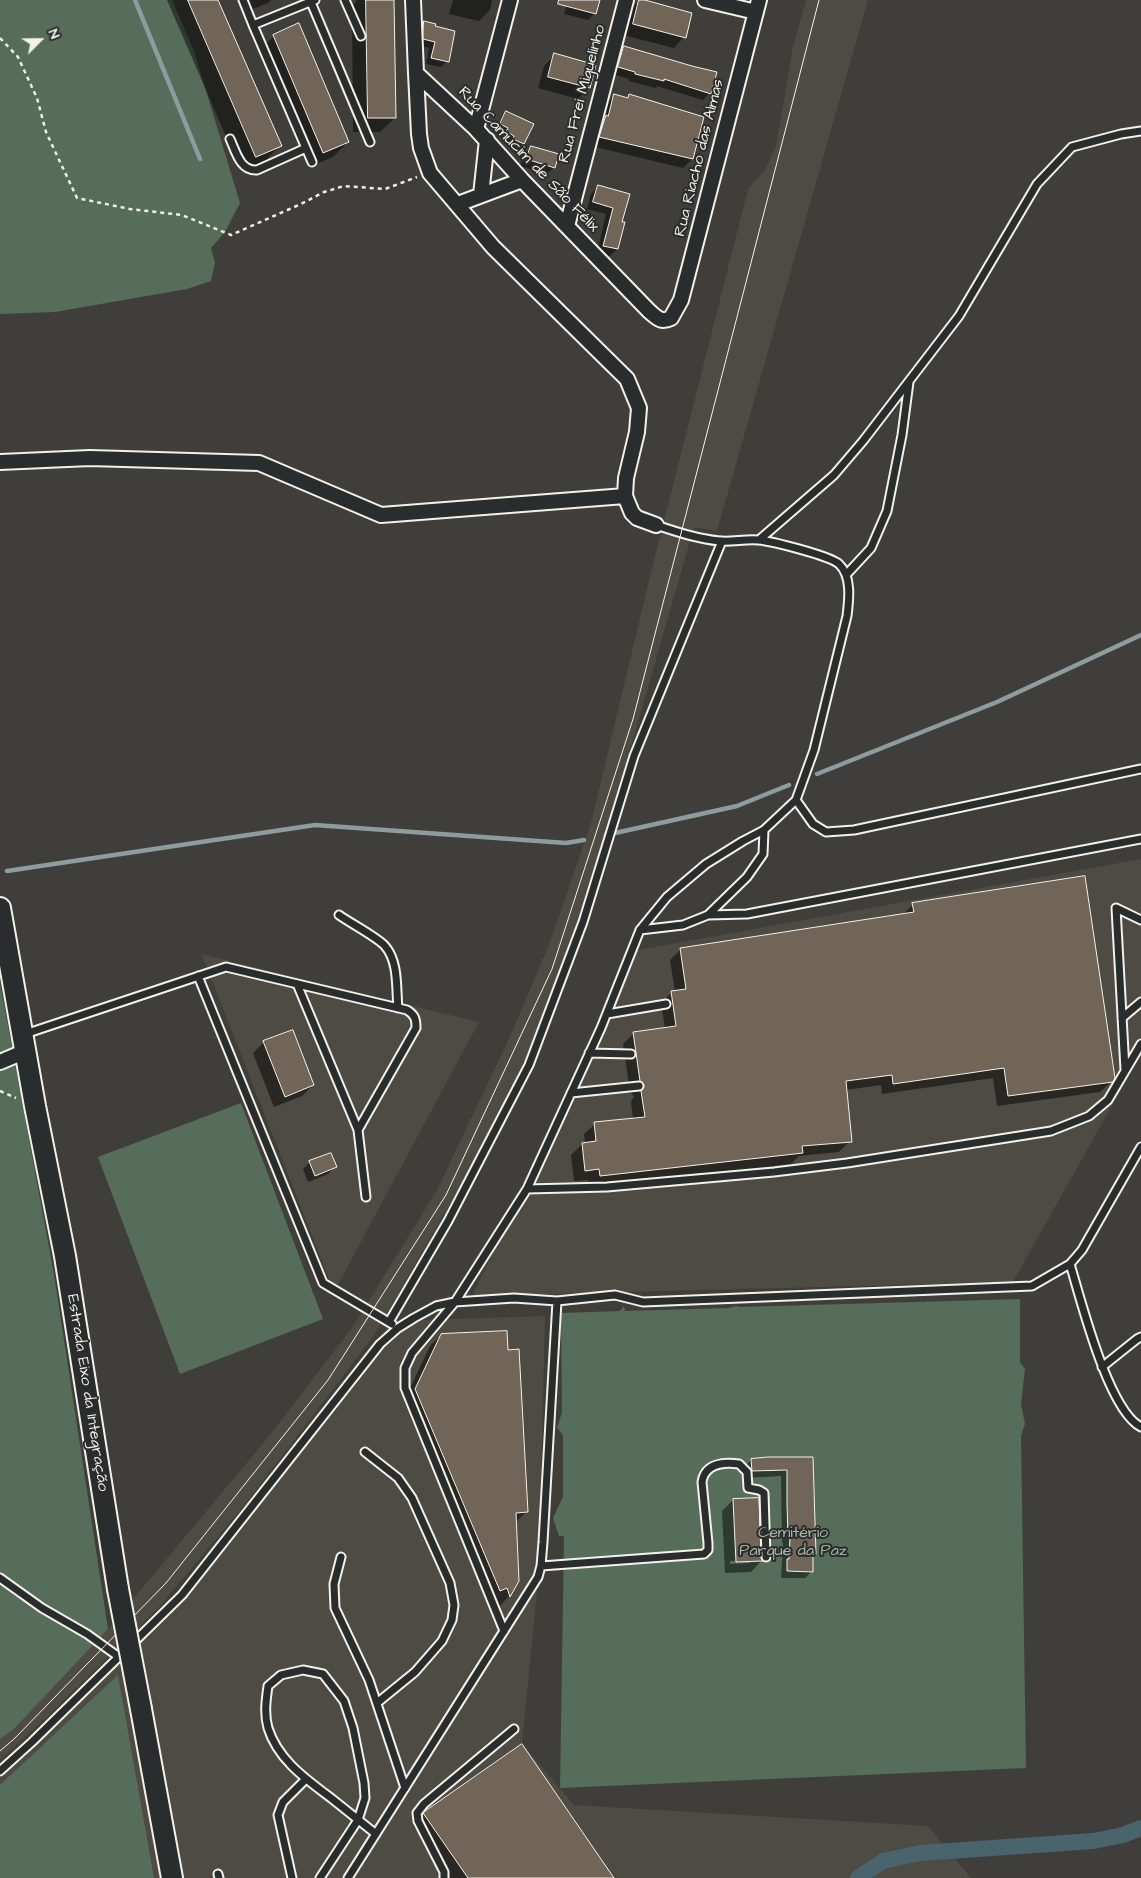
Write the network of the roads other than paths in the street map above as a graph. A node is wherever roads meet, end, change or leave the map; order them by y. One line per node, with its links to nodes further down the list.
1 (243, 0): 9 (lane)
2 (345, 0): 10 (lane)
3 (413, 0): 11 (street)
4 (510, 0): 12 (street)
5 (626, 0): 22 (street, Rua Frei Miguelinho)
6 (704, 0): 8 (street)
7 (312, 1): 9 (lane); 16 (lane)
8 (757, 6): 23 (street, Rua Riacho das Almas)
9 (253, 26): 17 (lane)
10 (361, 36)
11 (416, 73): 12 (street, Rua Camucim de São Félix); 21 (street)
12 (476, 129): 15 (street, Rua Camucim de São Félix)
13 (1141, 131): 24 (lane)
14 (230, 139): 17 (lane)
15 (487, 140): 19 (street, Rua Camucim de São Félix); 20 (street)
16 (370, 142)
17 (306, 148): 18 (lane)
18 (312, 162)
19 (522, 180): 20 (street); 22 (street, Rua Camucim de São Félix)
20 (481, 195): 21 (street)
21 (458, 204): 26 (street)
22 (567, 226): 23 (street, Rua Camucim de São Félix)
23 (666, 320)
24 (909, 381): 28 (lane); 30 (lane)
25 (0, 462): 26 (street)
26 (625, 496): 27 (street)
27 (656, 525): 29 (lane)
28 (759, 540): 29 (lane); 30 (lane)
29 (722, 541): 62 (lane)
30 (846, 575): 32 (lane)
31 (1141, 768): 32 (lane)
32 (796, 800): 33 (lane)
33 (764, 830): 37 (lane); 39 (lane)
34 (1141, 839): 37 (lane)
35 (0, 908): 47 (main road, Estrada Eixo da Integração)
36 (339, 915): 44 (lane)
37 (708, 915): 39 (lane)
38 (1141, 920): 46 (lane)
39 (640, 930): 45 (lane)
40 (198, 976): 41 (lane); 47 (lane); 62 (lane)
41 (297, 984): 44 (lane); 55 (lane)
42 (1141, 1002): 46 (lane)
43 (666, 1004): 45 (lane)
44 (398, 1008): 55 (lane)
45 (606, 1014): 49 (lane)
46 (1122, 1018): 52 (lane)
47 (24, 1043): 51 (street); 81 (main road, Estrada Eixo da Integração, bridge)
48 (1141, 1044): 52 (lane)
49 (589, 1053): 50 (lane); 54 (lane)
50 (631, 1054)
51 (0, 1062)
52 (1125, 1071): 57 (lane)
53 (639, 1086): 54 (lane)
54 (571, 1093): 57 (lane)
55 (358, 1130): 58 (lane)
56 (1141, 1147): 59 (lane)
57 (527, 1189): 61 (lane)
58 (366, 1197)
59 (1070, 1264): 60 (lane); 65 (lane)
60 (557, 1301): 61 (lane); 70 (lane)
61 (455, 1302): 63 (lane); 72 (lane)
62 (389, 1322): 63 (lane)
63 (398, 1328): 73 (lane)
64 (1141, 1338): 65 (lane)
65 (1102, 1367): 66 (lane)
66 (1141, 1427)
67 (365, 1452): 74 (lane)
68 (341, 1557): 74 (lane)
69 (766, 1557): 70 (lane)
70 (541, 1566): 72 (lane)
71 (0, 1578): 73 (lane)
72 (504, 1631): 78 (lane)
73 (119, 1657): 76 (lane)
74 (377, 1703): 78 (lane)
75 (514, 1729): 85 (lane)
76 (0, 1771)
77 (306, 1778): 79 (lane); 79 (lane); 82 (lane)
78 (404, 1788): 80 (lane)
79 (358, 1820): 80 (lane); 83 (lane)
80 (376, 1834): 84 (lane)
81 (172, 1878)
82 (292, 1878)
83 (320, 1878)
84 (348, 1878)
85 (444, 1878)

